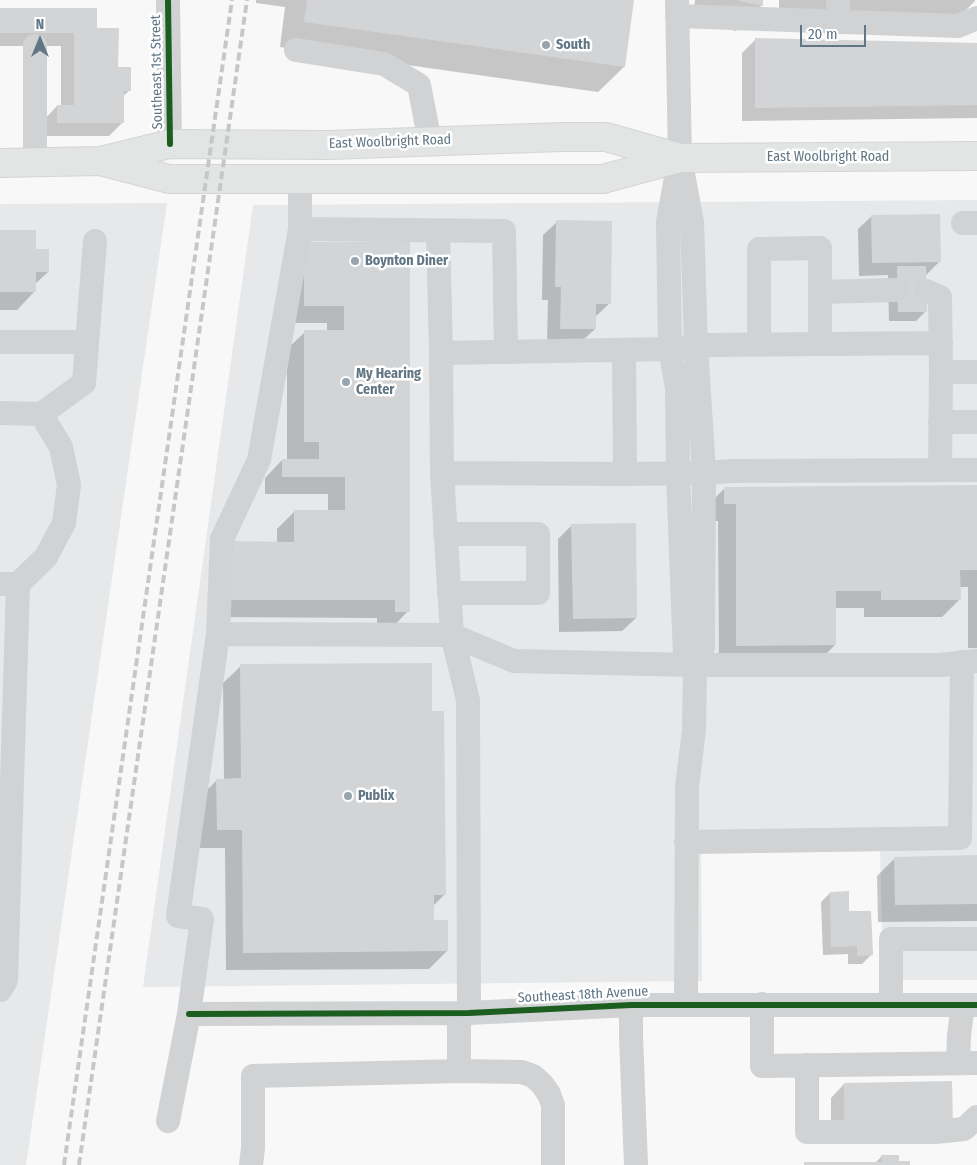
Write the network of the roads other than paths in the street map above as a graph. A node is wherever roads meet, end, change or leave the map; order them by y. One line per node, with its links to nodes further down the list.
1 (168, 0): 9 (street, Southeast 1st Street)
2 (677, 8): 3 (street); 11 (street)
3 (773, 10): 4 (street)
4 (838, 11): 5 (street)
5 (977, 18)
6 (35, 46): 13 (street)
7 (296, 50): 8 (street)
8 (430, 142): 9 (main road, East Woolbright Road); 11 (main road, East Woolbright Road)
9 (170, 144): 12 (main road, East Woolbright Road)
10 (977, 156): 11 (main road, East Woolbright Road)
11 (680, 158): 15 (main road, East Woolbright Road); 27 (street); 28 (street)
12 (100, 161): 13 (main road, East Woolbright Road); 15 (main road, East Woolbright Road)
13 (35, 162): 14 (main road, East Woolbright Road)
14 (0, 163)
15 (300, 178): 16 (street)
16 (300, 229): 17 (street); 47 (street)
17 (438, 231): 30 (street); 31 (street)
18 (95, 241): 23 (street)
19 (897, 290): 21 (street)
20 (926, 290): 24 (street)
21 (820, 292): 25 (street); 26 (street)
22 (0, 342): 23 (street)
23 (87, 342): 35 (street)
24 (941, 343): 26 (street); 32 (street)
25 (759, 344): 26 (street); 27 (street)
26 (820, 344)
27 (696, 345): 28 (street); 41 (street)
28 (670, 349): 29 (street); 43 (street)
29 (624, 350): 30 (street); 42 (street)
30 (506, 352): 31 (street)
31 (440, 353): 40 (street)
32 (941, 372): 33 (street); 36 (street)
33 (977, 372)
34 (0, 413): 35 (street)
35 (41, 414): 45 (street)
36 (940, 422): 37 (street); 38 (street)
37 (977, 422)
38 (940, 470): 39 (street); 41 (street)
39 (977, 470)
40 (442, 473): 42 (street); 44 (street)
41 (704, 473): 43 (street); 50 (street)
42 (625, 474): 43 (street)
43 (678, 474): 50 (street)
44 (446, 534): 46 (street); 46 (street)
45 (9, 584): 53 (street)
46 (449, 594): 48 (street)
47 (218, 634): 48 (street); 60 (street)
48 (452, 636): 50 (street); 59 (street)
49 (969, 662): 50 (street); 51 (street)
50 (695, 665): 51 (street)
51 (686, 842): 54 (street)
52 (977, 939): 56 (street)
53 (0, 990)
54 (686, 1004): 55 (street, Southeast 18th Avenue); 57 (street, Southeast 18th Avenue)
55 (762, 1004): 56 (street, Southeast 18th Avenue); 62 (street)
56 (891, 1004): 58 (street, Southeast 18th Avenue)
57 (631, 1005): 59 (street, Southeast 18th Avenue); 68 (street)
58 (970, 1005): 61 (street)
59 (464, 1013): 60 (street, Southeast 18th Avenue); 63 (street)
60 (189, 1014): 65 (street)
61 (968, 1063): 62 (street)
62 (807, 1065): 64 (street)
63 (459, 1071): 66 (street); 67 (street)
64 (977, 1117)
65 (168, 1121)
66 (251, 1165)
67 (554, 1165)
68 (636, 1165)

